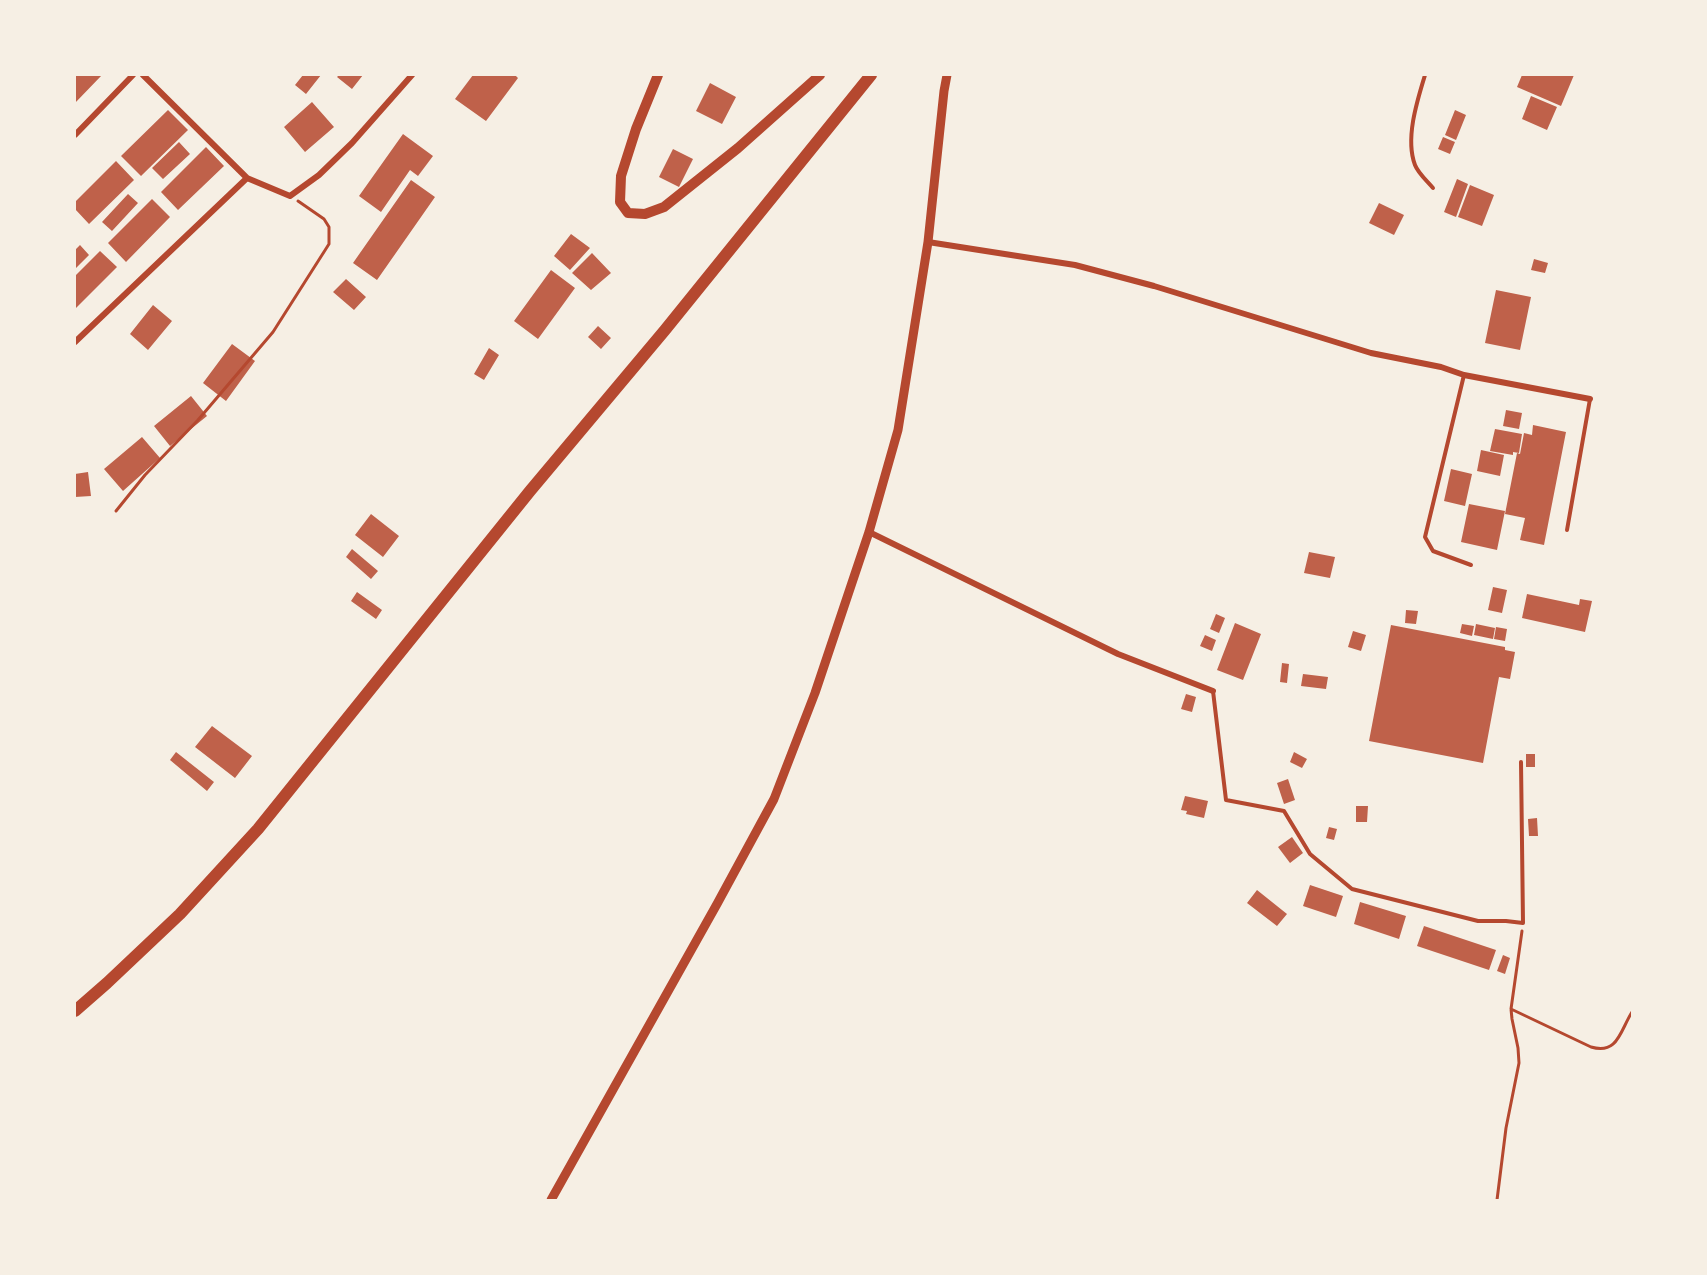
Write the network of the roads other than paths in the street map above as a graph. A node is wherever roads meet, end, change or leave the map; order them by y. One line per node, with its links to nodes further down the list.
1 (133, 75): 9 (street)
2 (142, 75): 10 (street)
3 (412, 75): 10 (street)
4 (658, 75): 5 (main road)
5 (820, 75)
6 (871, 75): 21 (highway)
7 (947, 75): 12 (street)
8 (1425, 75): 11 (lane)
9 (75, 135)
10 (247, 178): 13 (street)
11 (1433, 188)
12 (928, 242): 14 (street); 17 (street)
13 (75, 342)
14 (1464, 375): 15 (street); 18 (lane)
15 (1590, 399): 16 (lane)
16 (1567, 530)
17 (869, 532): 19 (street); 22 (street)
18 (1471, 565)
19 (1213, 691): 20 (lane)
20 (1521, 762)
21 (75, 1011)
22 (551, 1200)

